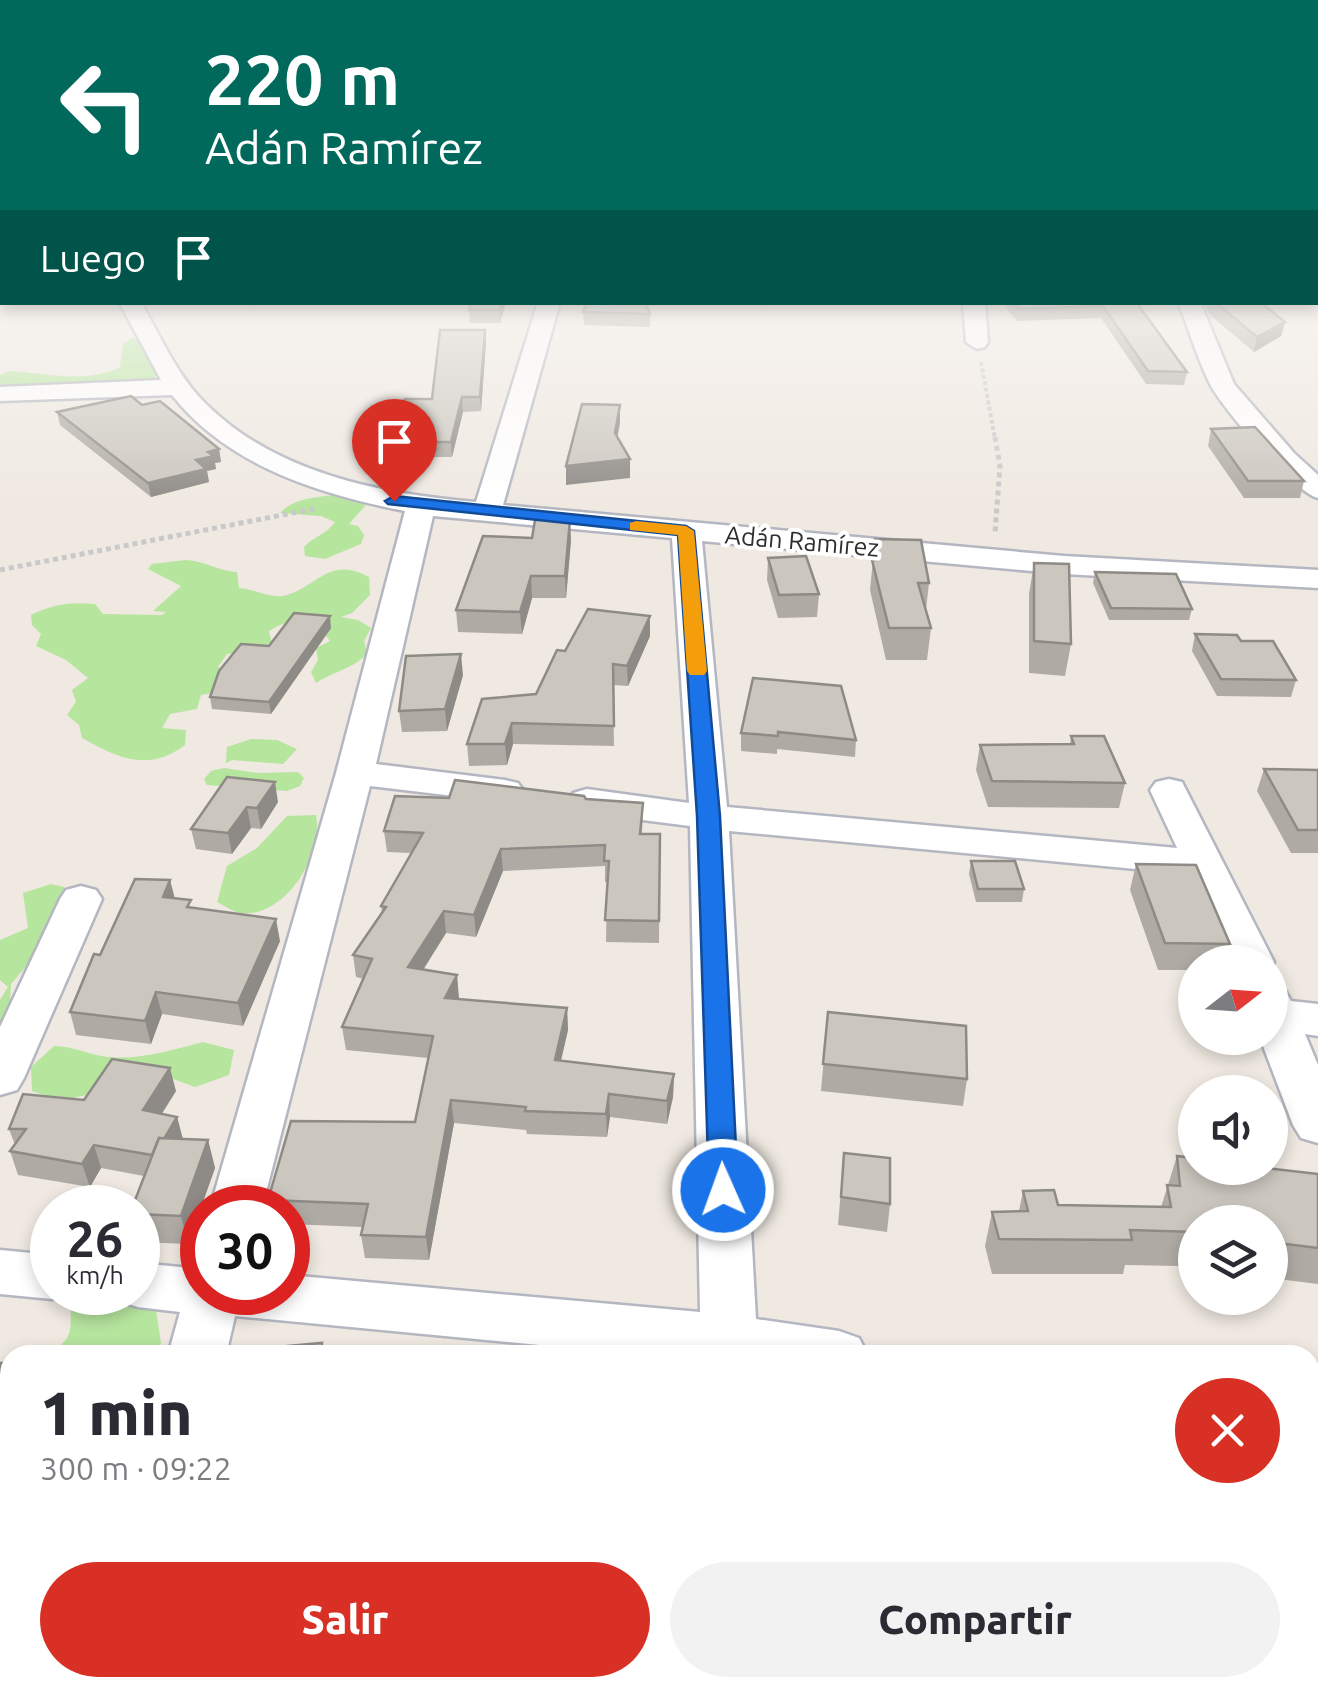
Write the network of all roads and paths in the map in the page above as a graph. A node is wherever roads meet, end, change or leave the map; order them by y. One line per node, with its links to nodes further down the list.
1 (157, 351): 5 (street, Adán Ramírez)
2 (534, 351): 10 (street)
3 (979, 351): 12 (path)
4 (1209, 351): 7 (street)
5 (177, 387): 6 (street); 8 (street, Adán Ramírez)
6 (0, 394)
7 (1318, 490)
8 (366, 496): 9 (street, Adán Ramírez); 13 (path)
9 (421, 506): 10 (street, Adán Ramírez); 16 (street)
10 (487, 512): 11 (street, Adán Ramírez)
11 (686, 531): 12 (street, Adán Ramírez); 18 (street)
12 (992, 559): 14 (street, Adán Ramírez)
13 (0, 570)
14 (1307, 578): 15 (street)
15 (1318, 610)
16 (355, 772): 18 (street); 25 (street)
17 (1169, 790): 19 (street)
18 (708, 816): 19 (street); 32 (street)
19 (1206, 862): 21 (street)
20 (80, 899): 23 (street)
21 (1244, 945)
22 (1288, 1012): 24 (street)
23 (0, 1078)
24 (1318, 1125)
25 (242, 1185)
26 (0, 1272): 27 (street)
27 (30, 1275)
28 (310, 1302): 31 (street)
29 (210, 1315): 30 (street)
30 (200, 1345)
31 (710, 1345)
32 (729, 1345)

